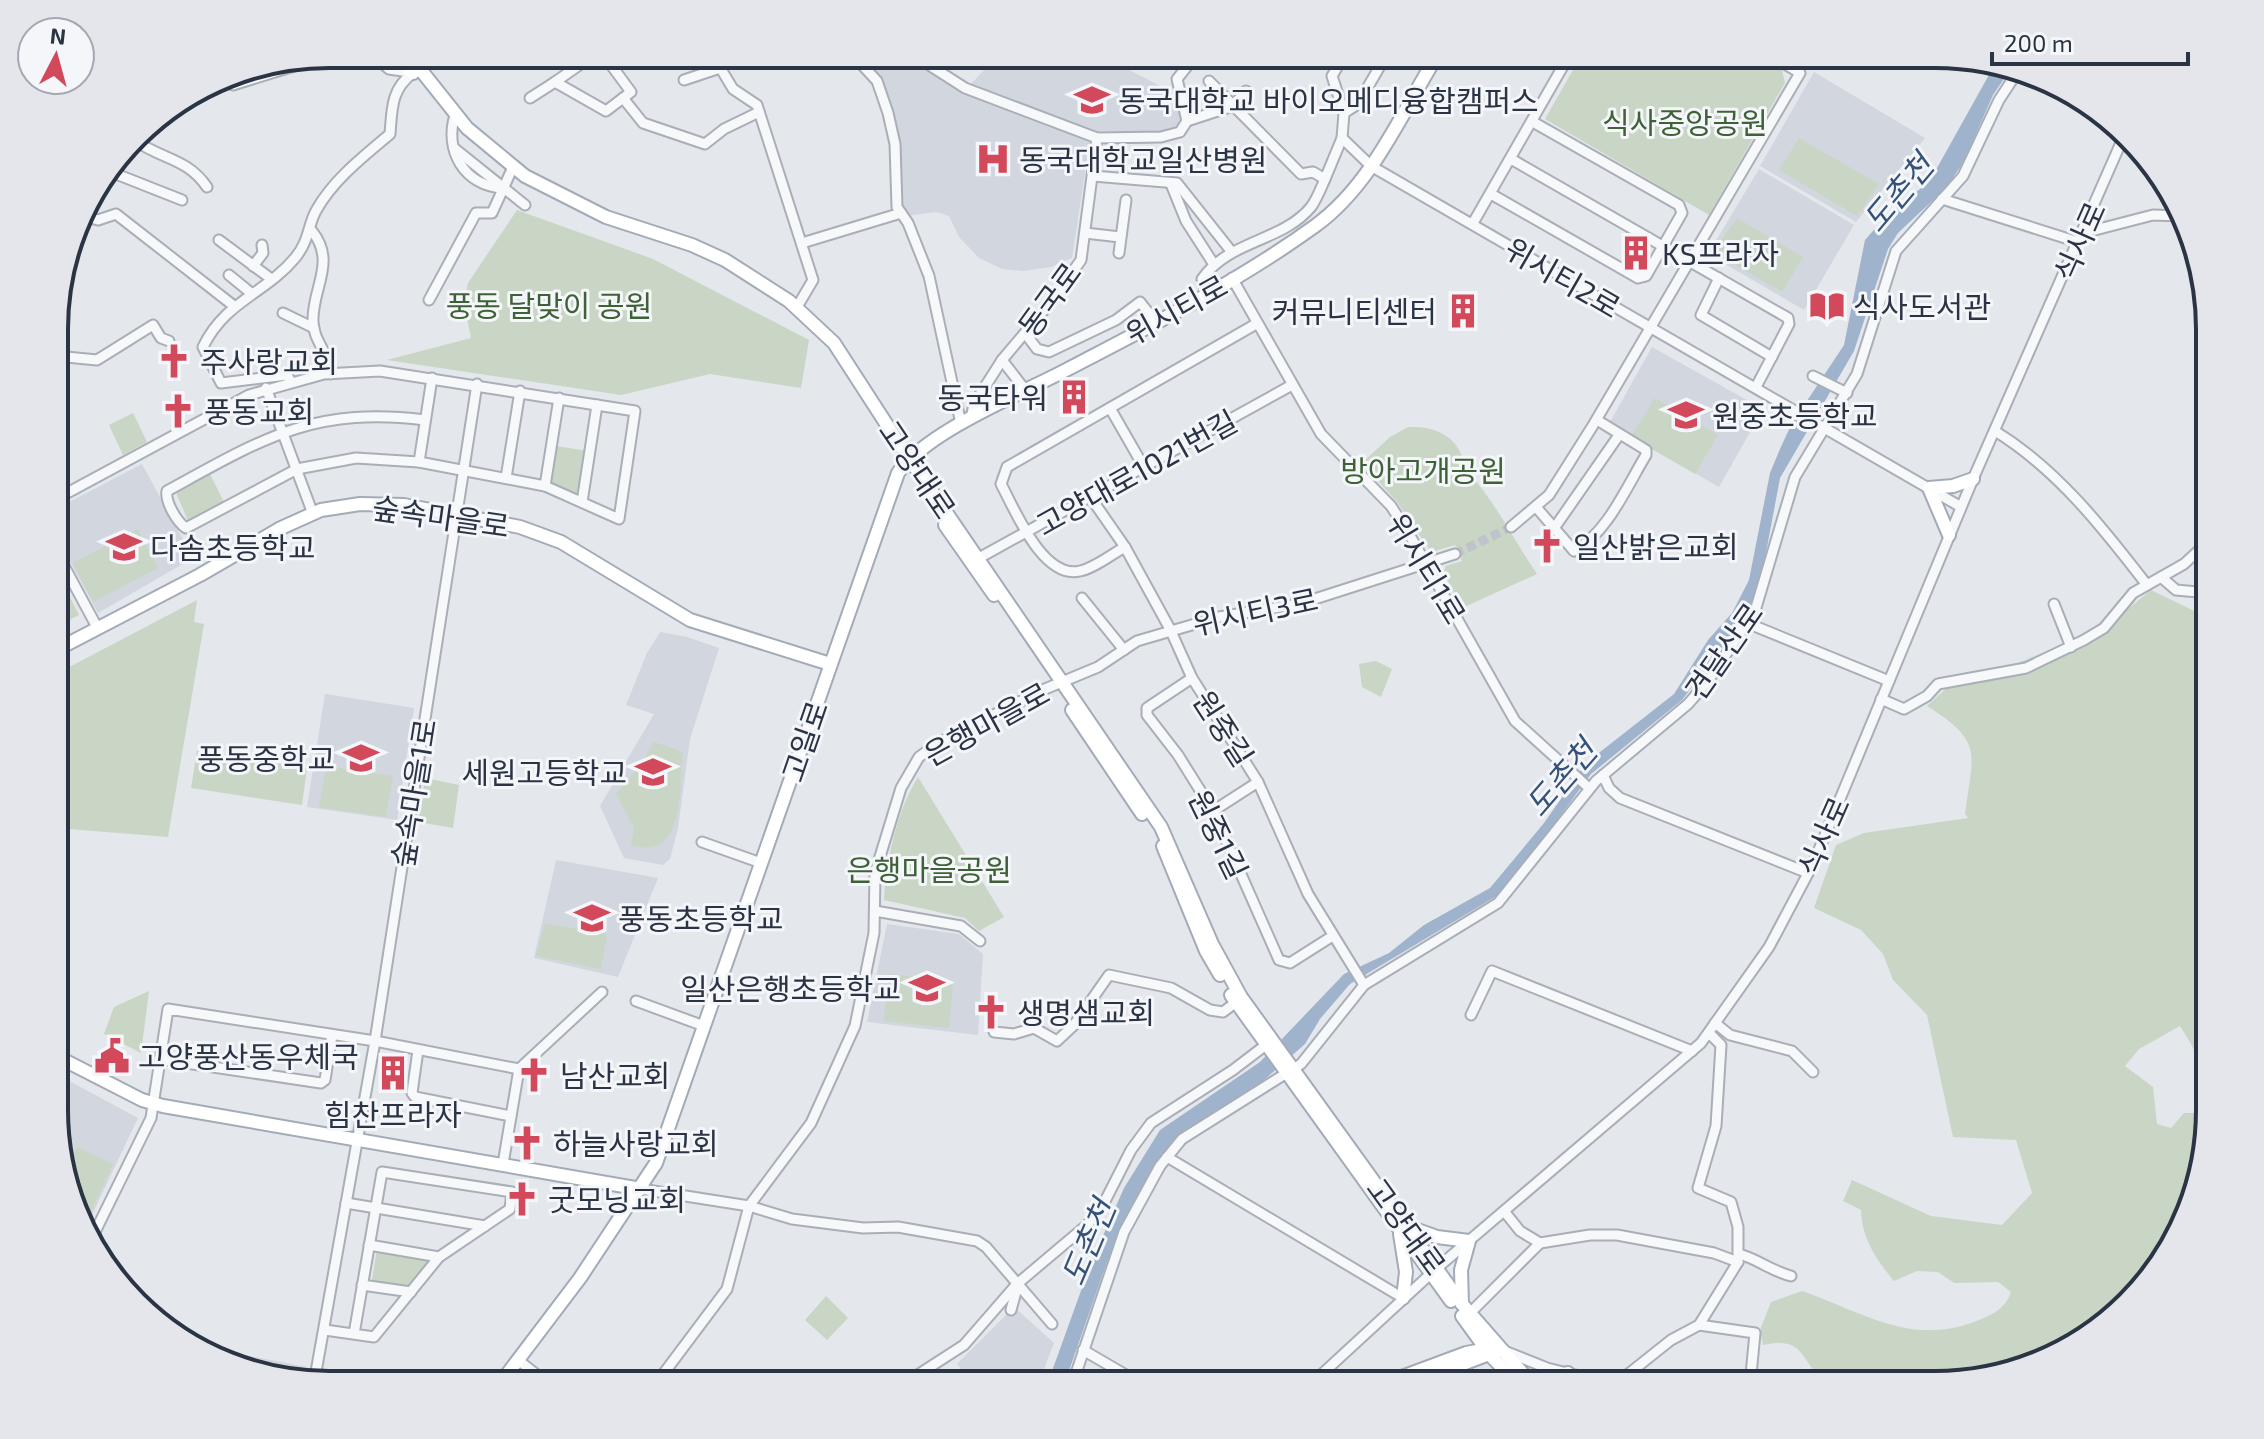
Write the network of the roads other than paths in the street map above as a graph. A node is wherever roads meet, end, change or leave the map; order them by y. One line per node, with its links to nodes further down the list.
1 (388, 68): 16 (street)
2 (412, 68): 16 (main road)
3 (413, 68): 16 (main road, 고양대로)
4 (415, 68): 16 (main road)
5 (575, 68): 20 (street)
6 (613, 68): 23 (street)
7 (720, 68): 17 (street); 25 (street)
8 (865, 68): 49 (street)
9 (934, 68): 30 (street)
10 (1186, 68): 28 (street)
11 (1337, 68): 26 (street)
12 (1379, 68): 26 (street)
13 (1430, 68): 36 (main road, 위시티로)
14 (1562, 68): 29 (street)
15 (1792, 68): 64 (street)
16 (416, 71): 27 (main road, 고양대로); 54 (street)
17 (684, 80)
18 (2012, 80): 45 (street, 견달산로)
19 (1209, 81): 24 (street)
20 (555, 82): 22 (street); 23 (street)
21 (1246, 91): 24 (street)
22 (530, 98)
23 (623, 98): 25 (street)
24 (1233, 106): 28 (street); 40 (street)
25 (759, 112): 59 (street)
26 (1344, 113): 31 (street)
27 (453, 119): 34 (street); 37 (main road, 고양대로)
28 (1187, 121): 30 (street)
29 (1533, 122): 35 (street); 61 (street)
30 (1097, 138): 39 (street, 동국로)
31 (1342, 138): 36 (street); 40 (street)
32 (144, 146): 42 (street)
33 (2120, 146): 53 (street, 식사로)
34 (454, 148): 43 (street); 43 (street)
35 (1511, 159): 44 (street); 61 (street)
36 (1371, 166): 52 (street, 위시티2로); 69 (main road, 위시티로)
37 (512, 169): 43 (street); 75 (main road, 고양대로); 107 (main road, 고양대로)
38 (121, 173): 46 (street)
39 (1093, 176): 41 (street); 55 (street, 동국로)
40 (1325, 179): 62 (street)
41 (1171, 184): 62 (street); 65 (street)
42 (207, 187)
43 (503, 188): 48 (street); 73 (street)
44 (1491, 194): 52 (street); 61 (street)
45 (1942, 199): 58 (street); 96 (street, 견달산로)
46 (182, 200)
47 (1126, 200): 56 (street, 동국로)
48 (525, 205)
49 (901, 213): 59 (street); 102 (street)
50 (2170, 216): 53 (street)
51 (93, 219): 74 (street)
52 (1473, 223): 80 (street, 위시티2로)
53 (2085, 228): 58 (street, 식사로)
54 (312, 231): 68 (street); 79 (street)
55 (1085, 233): 56 (street, 동국로); 81 (street, 동국로)
56 (1120, 237): 63 (street, 동국로)
57 (219, 240): 66 (street)
58 (2078, 242): 105 (street, 식사로)
59 (802, 243): 75 (street)
60 (262, 245): 66 (street)
61 (1662, 245): 64 (street)
62 (1231, 251): 65 (street)
63 (1119, 253)
64 (1691, 261): 70 (street); 80 (street)
65 (1213, 263): 71 (street)
66 (253, 266): 68 (street)
67 (229, 275): 72 (street)
68 (270, 278): 72 (street)
69 (1232, 278): 71 (main road, 위시티로); 78 (street, 위시티1로)
70 (1719, 278): 84 (street); 84 (street)
71 (1206, 292): 77 (main road, 위시티로)
72 (251, 293): 74 (street)
73 (429, 300)
74 (234, 306): 89 (street)
75 (797, 307): 107 (main road, 고양대로)
76 (283, 313): 79 (street)
77 (1155, 321): 81 (street); 95 (main road, 위시티로)
78 (1256, 324): 91 (street, 위시티1로); 99 (street)
79 (314, 328): 86 (street)
80 (1652, 329): 92 (street, 위시티2로); 101 (street)
81 (1025, 333): 85 (street, 동국로)
82 (169, 341): 83 (street)
83 (68, 357)
84 (1772, 357): 92 (street)
85 (1002, 360): 95 (street, 동국로); 102 (street, 동국로)
86 (331, 374): 88 (street); 89 (street)
87 (1815, 377): 96 (street)
88 (432, 378): 90 (street); 100 (street)
89 (291, 382): 93 (street)
90 (477, 384): 94 (street); 111 (street, 숲속마을1로)
91 (1292, 385): 110 (street, 고양대로1021번길); 131 (street, 위시티1로)
92 (1756, 387): 103 (street, 위시티2로)
93 (266, 388): 104 (street); 116 (street)
94 (520, 391): 97 (street); 112 (street)
95 (1026, 391): 102 (main road, 위시티로)
96 (1843, 391): 103 (street, 견달산로)
97 (559, 398): 98 (street); 114 (street)
98 (597, 405): 118 (street); 118 (street)
99 (1110, 408): 110 (street); 125 (street)
100 (425, 420): 104 (street); 108 (street)
101 (1597, 420): 106 (street); 119 (street)
102 (966, 422): 107 (main road, 위시티로)
103 (1825, 427): 115 (street); 138 (street, 견달산로)
104 (282, 431): 109 (street); 109 (street)
105 (1995, 431): 113 (street, 식사로); 134 (street)
106 (1619, 435): 124 (street); 124 (street)
107 (907, 461): 130 (main road, 고양대로); 144 (main road, 고일로); 147 (main road, 고양대로)
108 (419, 462): 109 (street); 111 (street)
109 (297, 469): 122 (street)
110 (1145, 469): 117 (street, 고양대로1021번길)
111 (464, 470): 112 (street); 121 (street, 숲속마을1로)
112 (506, 478): 114 (street)
113 (1973, 479): 115 (main road); 120 (street, 식사로)
114 (545, 486): 118 (street)
115 (1929, 488): 120 (street); 126 (main road)
116 (68, 493)
117 (1091, 498): 125 (street, 고양대로1021번길); 127 (street, 원중길)
118 (582, 502)
119 (1536, 507): 123 (street); 124 (street)
120 (1961, 507): 126 (street, 식사로)
121 (457, 513): 122 (main road, 숲속마을로); 144 (main road, 숲속마을로); 169 (street, 숲속마을1로)
122 (313, 514): 139 (main road, 숲속마을로)
123 (1511, 527)
124 (1555, 527)
125 (1028, 532): 127 (street); 130 (street, 고양대로1021번길)
126 (1949, 535): 146 (street, 식사로)
127 (1125, 547): 140 (street, 원중길)
128 (1455, 554): 131 (street, 위시티3로)
129 (2195, 554): 133 (street)
130 (979, 558): 147 (main road, 고양대로)
131 (1426, 561): 140 (street, 위시티3로); 151 (street, 위시티1로)
132 (68, 573): 139 (street)
133 (2161, 577): 134 (street); 135 (street)
134 (2147, 585): 142 (street)
135 (2195, 592)
136 (1082, 598): 143 (street)
137 (2054, 604): 142 (street)
138 (1747, 623): 146 (street); 149 (street, 견달산로)
139 (98, 629): 141 (main road, 숲속마을로)
140 (1170, 629): 143 (street, 위시티3로); 145 (street, 원중길)
141 (68, 644)
142 (2071, 647): 148 (street)
143 (1124, 650): 147 (street, 위시티3로)
144 (830, 664): 154 (main road, 고일로)
145 (1192, 678): 150 (street, 원중길); 152 (street, 원중1길)
146 (1889, 681): 148 (street, 식사로)
147 (1058, 683): 156 (street, 은행마을로); 162 (main road, 고양대로); 170 (main road, 고양대로)
148 (1881, 699): 155 (street, 식사로)
149 (1603, 775): 151 (street, 견달산로); 155 (street)
150 (1258, 782): 152 (street); 157 (street, 원중길)
151 (1587, 787): 159 (street, 견달산로)
152 (1213, 811): 157 (street, 원중1길)
153 (702, 842): 154 (street)
154 (761, 863): 165 (main road, 고일로)
155 (1808, 873): 164 (street, 식사로)
156 (875, 911): 158 (street); 185 (street, 은행마을로)
157 (1331, 937): 159 (street, 원중길)
158 (980, 941)
159 (1362, 983): 176 (street, 견달산로)
160 (602, 992): 175 (street)
161 (636, 1001): 165 (street)
162 (1235, 1003): 166 (street); 170 (main road, 고양대로)
163 (1471, 1015): 172 (street)
164 (1715, 1023): 167 (street, 식사로); 177 (street)
165 (704, 1026): 183 (main road, 고일로)
166 (994, 1032)
167 (1709, 1033): 172 (street, 식사로); 195 (street)
168 (332, 1035): 169 (street); 173 (street); 173 (street)
169 (375, 1041): 171 (street); 180 (street, 숲속마을1로)
170 (1271, 1044): 176 (main road, 고양대로); 198 (street)
171 (418, 1050): 175 (street); 179 (street)
172 (1692, 1051): 187 (street, 식사로)
173 (159, 1059): 178 (street)
174 (68, 1062): 178 (main road)
175 (519, 1069): 179 (street)
176 (1289, 1069): 181 (street, 견달산로); 190 (main road, 고양대로)
177 (1813, 1072)
178 (154, 1103): 180 (main road); 189 (street)
179 (511, 1116): 182 (street)
180 (357, 1139): 182 (main road); 184 (street, 숲속마을1로)
181 (1167, 1157): 201 (street); 208 (street, 견달산로)
182 (503, 1164): 183 (main road)
183 (641, 1189): 185 (street); 210 (main road, 고일로)
184 (346, 1203): 186 (street); 206 (street, 숲속마을1로)
185 (749, 1206): 198 (street); 222 (street, 은행마을로)
186 (376, 1208): 188 (street); 188 (street); 193 (street)
187 (1504, 1211): 191 (street, 식사로); 192 (street)
188 (485, 1226): 194 (street)
189 (97, 1229)
190 (1403, 1229): 191 (main road); 196 (main road, 고양대로); 201 (main road)
191 (1469, 1241): 196 (street, 식사로); 202 (main road)
192 (1540, 1243): 195 (street); 202 (street)
193 (369, 1245): 194 (street); 199 (street)
194 (439, 1257): 200 (street)
195 (1739, 1258): 197 (street); 205 (street)
196 (1434, 1271): 201 (street, 식사로); 202 (main road, 고양대로); 209 (main road, 고양대로)
197 (1791, 1276)
198 (1017, 1284): 203 (street); 204 (street); 223 (street)
199 (362, 1285): 200 (street); 207 (street)
200 (411, 1292): 207 (street)
201 (1403, 1298): 212 (street, 식사로)
202 (1466, 1308): 209 (main road, 고양대로)
203 (1011, 1310)
204 (1052, 1324)
205 (1699, 1325): 218 (street); 219 (street)
206 (325, 1330): 207 (street); 211 (street, 숲속마을1로)
207 (354, 1334)
208 (1083, 1350): 224 (street, 견달산로); 225 (street)
209 (1492, 1351): 213 (main road); 214 (main road); 215 (main road, 고양대로); 216 (main road, 고양대로); 217 (street)
210 (518, 1360): 220 (main road, 고일로); 221 (street)
211 (317, 1370)
212 (1326, 1370)
213 (1428, 1370)
214 (1448, 1370)
215 (1507, 1370)
216 (1515, 1370)
217 (1558, 1370)
218 (1633, 1370)
219 (1751, 1370)
220 (510, 1371)
221 (532, 1371)
222 (666, 1371)
223 (924, 1371)
224 (1077, 1371)
225 (1118, 1371)

